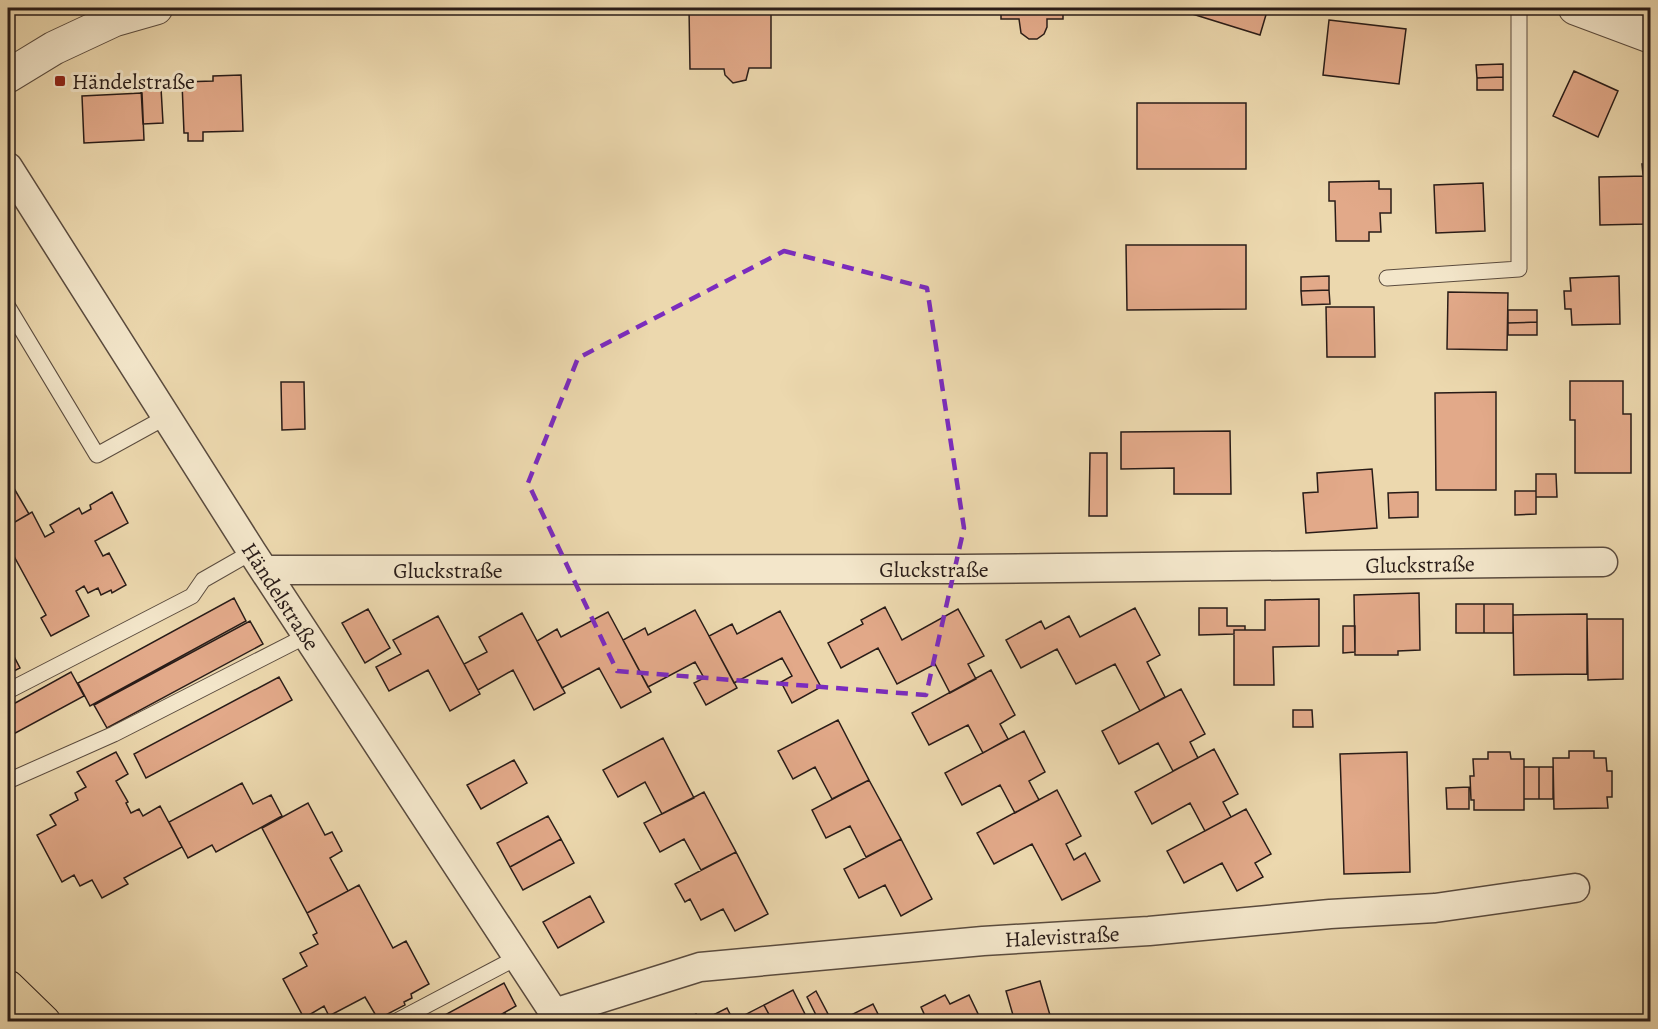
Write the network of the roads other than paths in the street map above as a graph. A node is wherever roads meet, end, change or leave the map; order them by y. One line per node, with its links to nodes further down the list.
1 (156, 8): 4 (street)
2 (1519, 8): 8 (lane)
3 (1575, 8): 5 (street)
4 (114, 14): 6 (street)
5 (1650, 36)
6 (8, 76)
7 (8, 167): 10 (street, Händelstraße)
8 (1387, 278)
9 (8, 307): 10 (lane)
10 (166, 417): 11 (street, Händelstraße)
11 (258, 561): 12 (street, Gluckstraße); 13 (street, Händelstraße); 14 (lane)
12 (1603, 562)
13 (308, 635): 15 (lane); 17 (street, Händelstraße)
14 (8, 691)
15 (8, 781)
16 (1575, 888): 19 (street, Halevistraße)
17 (518, 957): 19 (street, Händelstraße); 21 (lane)
18 (8, 987): 20 (highway)
19 (557, 1017)
20 (44, 1022)
21 (395, 1022)

